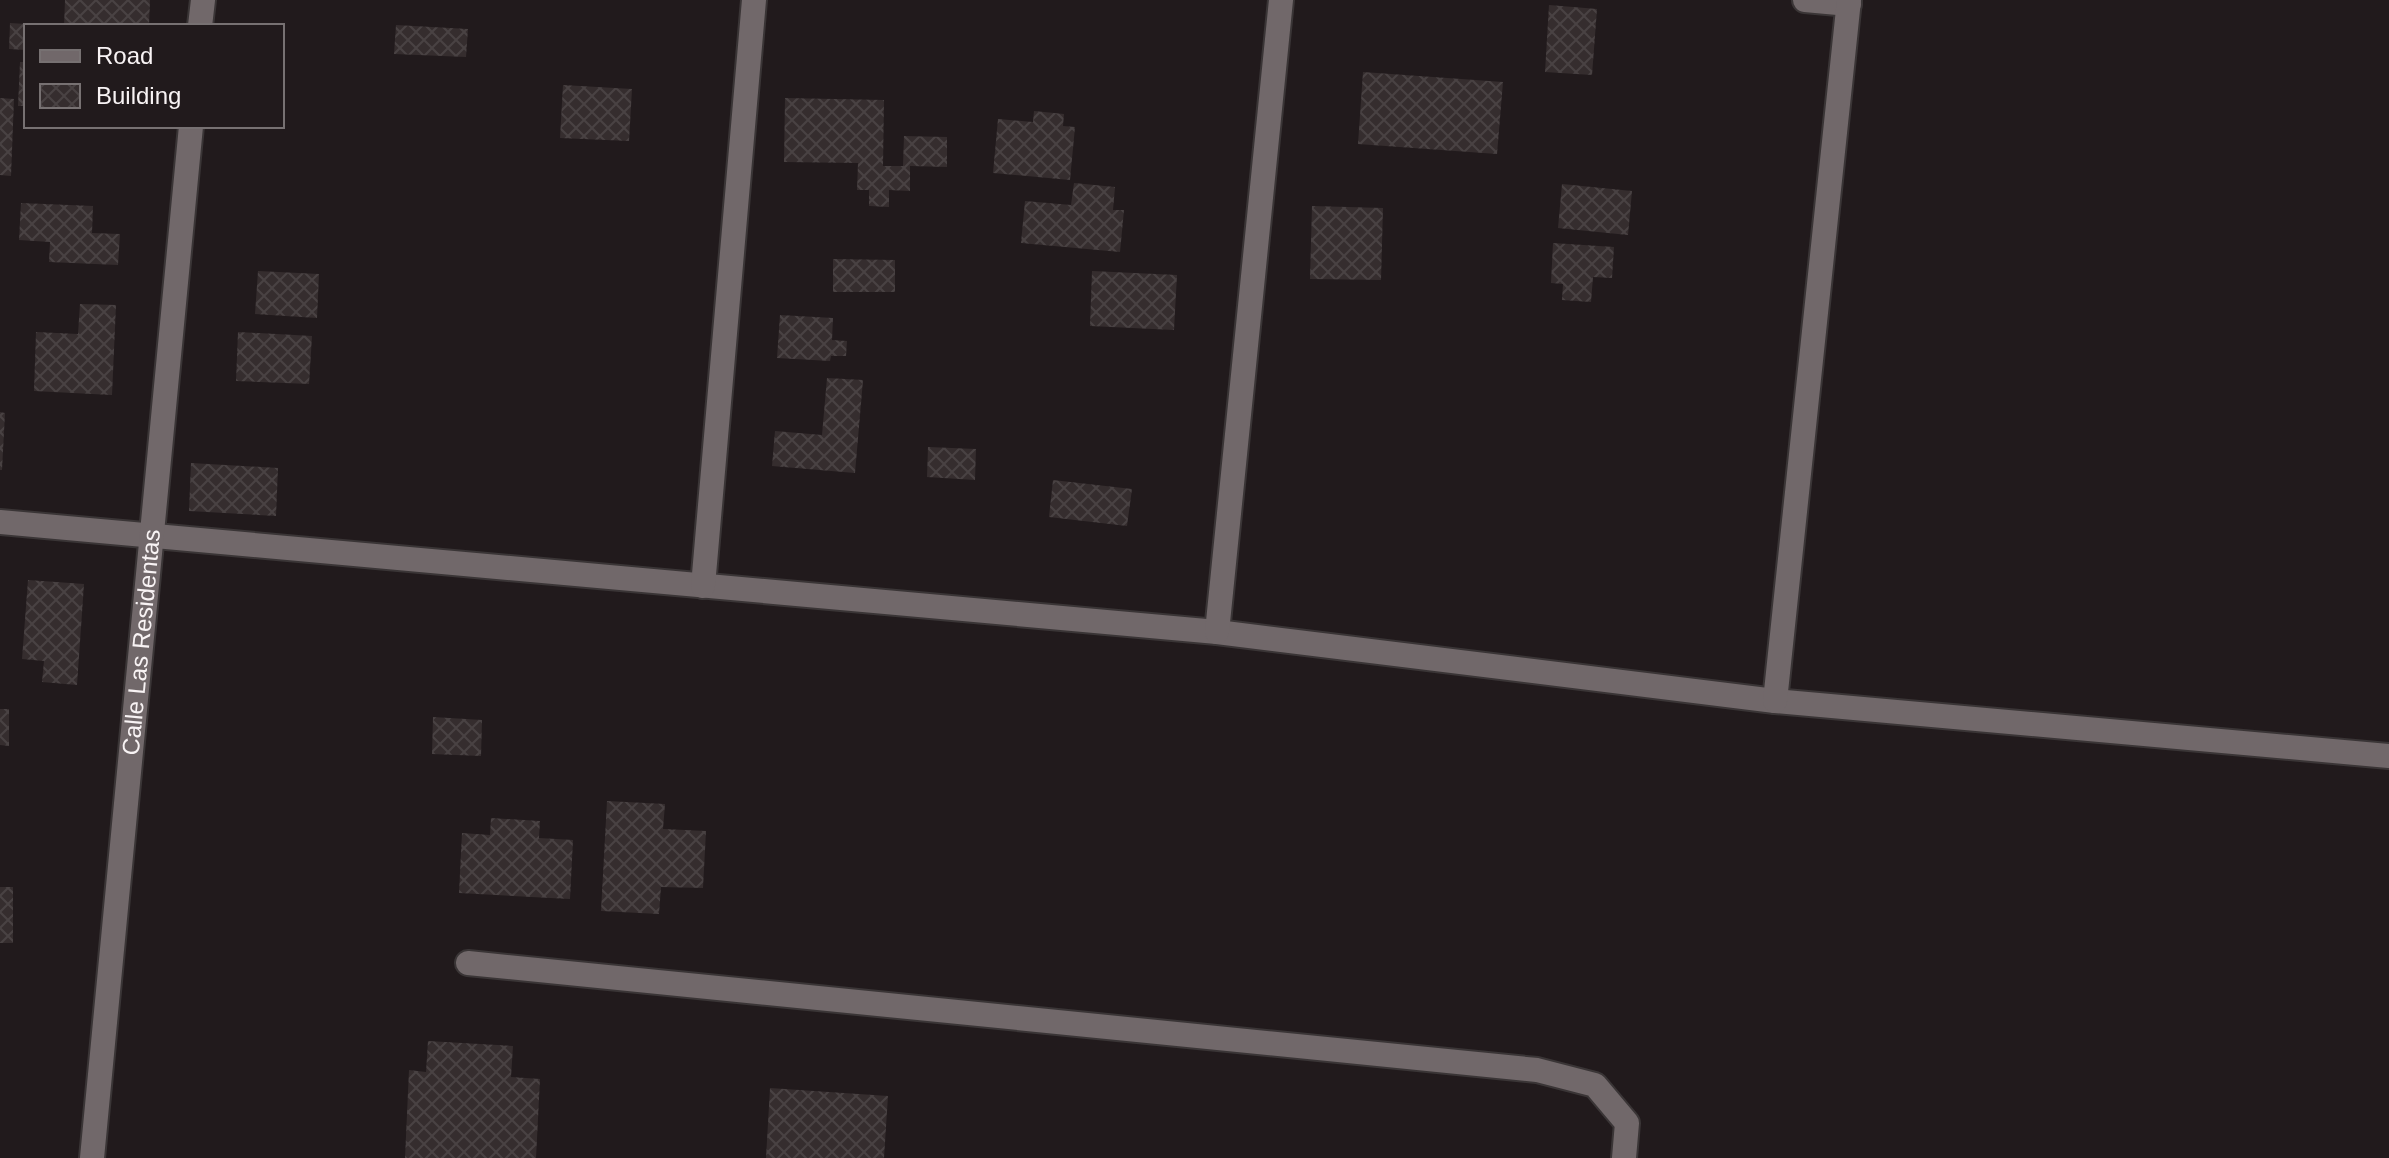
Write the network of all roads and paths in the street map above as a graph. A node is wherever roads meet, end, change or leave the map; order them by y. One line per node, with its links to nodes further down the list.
1 (203, 0): 6 (street)
2 (754, 0): 10 (street)
3 (1281, 0): 11 (street)
4 (1805, 0): 5 (street)
5 (1849, 2): 12 (street)
6 (200, 24)
7 (191, 128): 9 (street, Calle Las Residentas)
8 (0, 522): 9 (street)
9 (151, 536): 10 (street); 15 (street, Calle Las Residentas)
10 (703, 586): 11 (street)
11 (1217, 632): 12 (street)
12 (1775, 701): 13 (street)
13 (2389, 756)
14 (468, 963): 16 (street)
15 (92, 1158)
16 (1624, 1158)

